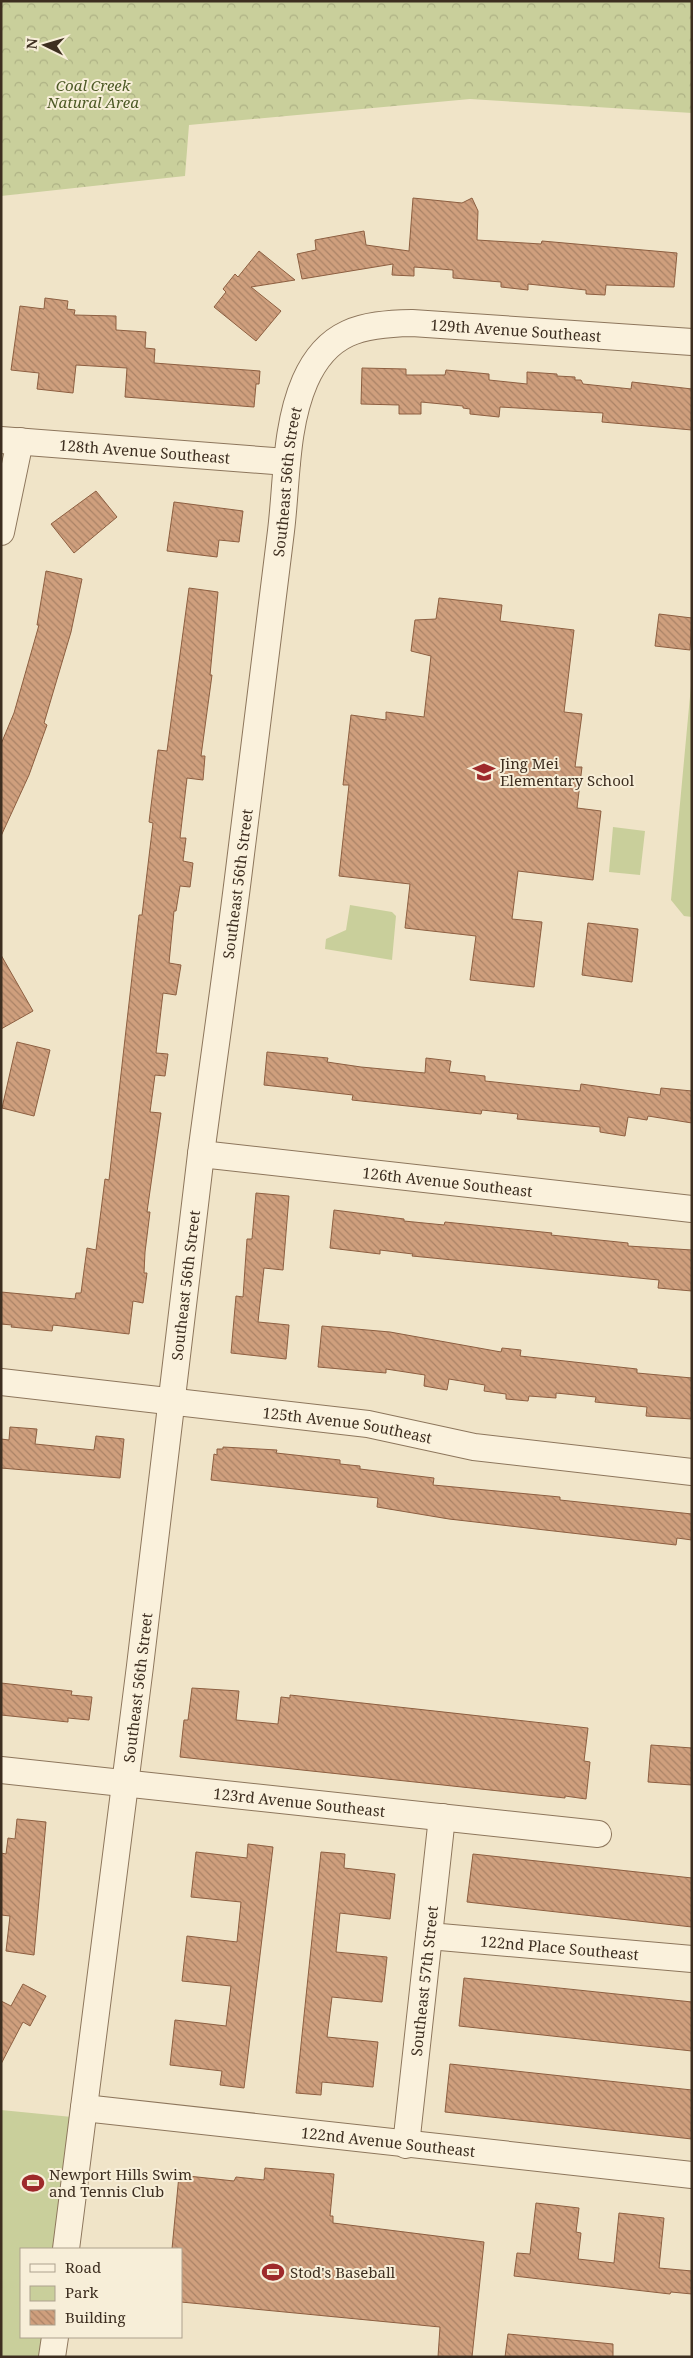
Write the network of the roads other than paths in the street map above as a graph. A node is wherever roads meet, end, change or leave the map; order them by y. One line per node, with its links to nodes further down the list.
1 (341, 337): 2 (street, 129th Avenue Southeast); 4 (street, Southeast 56th Street)
2 (692, 342)
3 (10, 441): 4 (street, 128th Avenue Southeast); 5 (street)
4 (287, 462): 6 (street, Southeast 56th Street)
5 (1, 532)
6 (201, 1154): 7 (street, 126th Avenue Southeast); 9 (street, Southeast 56th Street)
7 (692, 1209)
8 (1, 1382): 9 (street, 125th Avenue Southeast)
9 (172, 1401): 10 (street, 125th Avenue Southeast); 12 (street, Southeast 56th Street)
10 (692, 1472)
11 (1, 1770): 12 (street, 123rd Avenue Southeast)
12 (126, 1782): 13 (street, 123rd Avenue Southeast); 17 (street, Southeast 56th Street)
13 (442, 1817): 14 (street, 123rd Avenue Southeast); 15 (street, Southeast 57th Street)
14 (598, 1834)
15 (429, 1936): 16 (street, 122nd Place Southeast); 18 (street, Southeast 57th Street)
16 (692, 1960)
17 (84, 2108): 18 (street, 122nd Avenue Southeast); 20 (street, Southeast 56th Street)
18 (406, 2145): 19 (street, 122nd Avenue Southeast)
19 (692, 2175)
20 (66, 2248)
21 (55, 2338): 22 (street)
22 (52, 2357)

